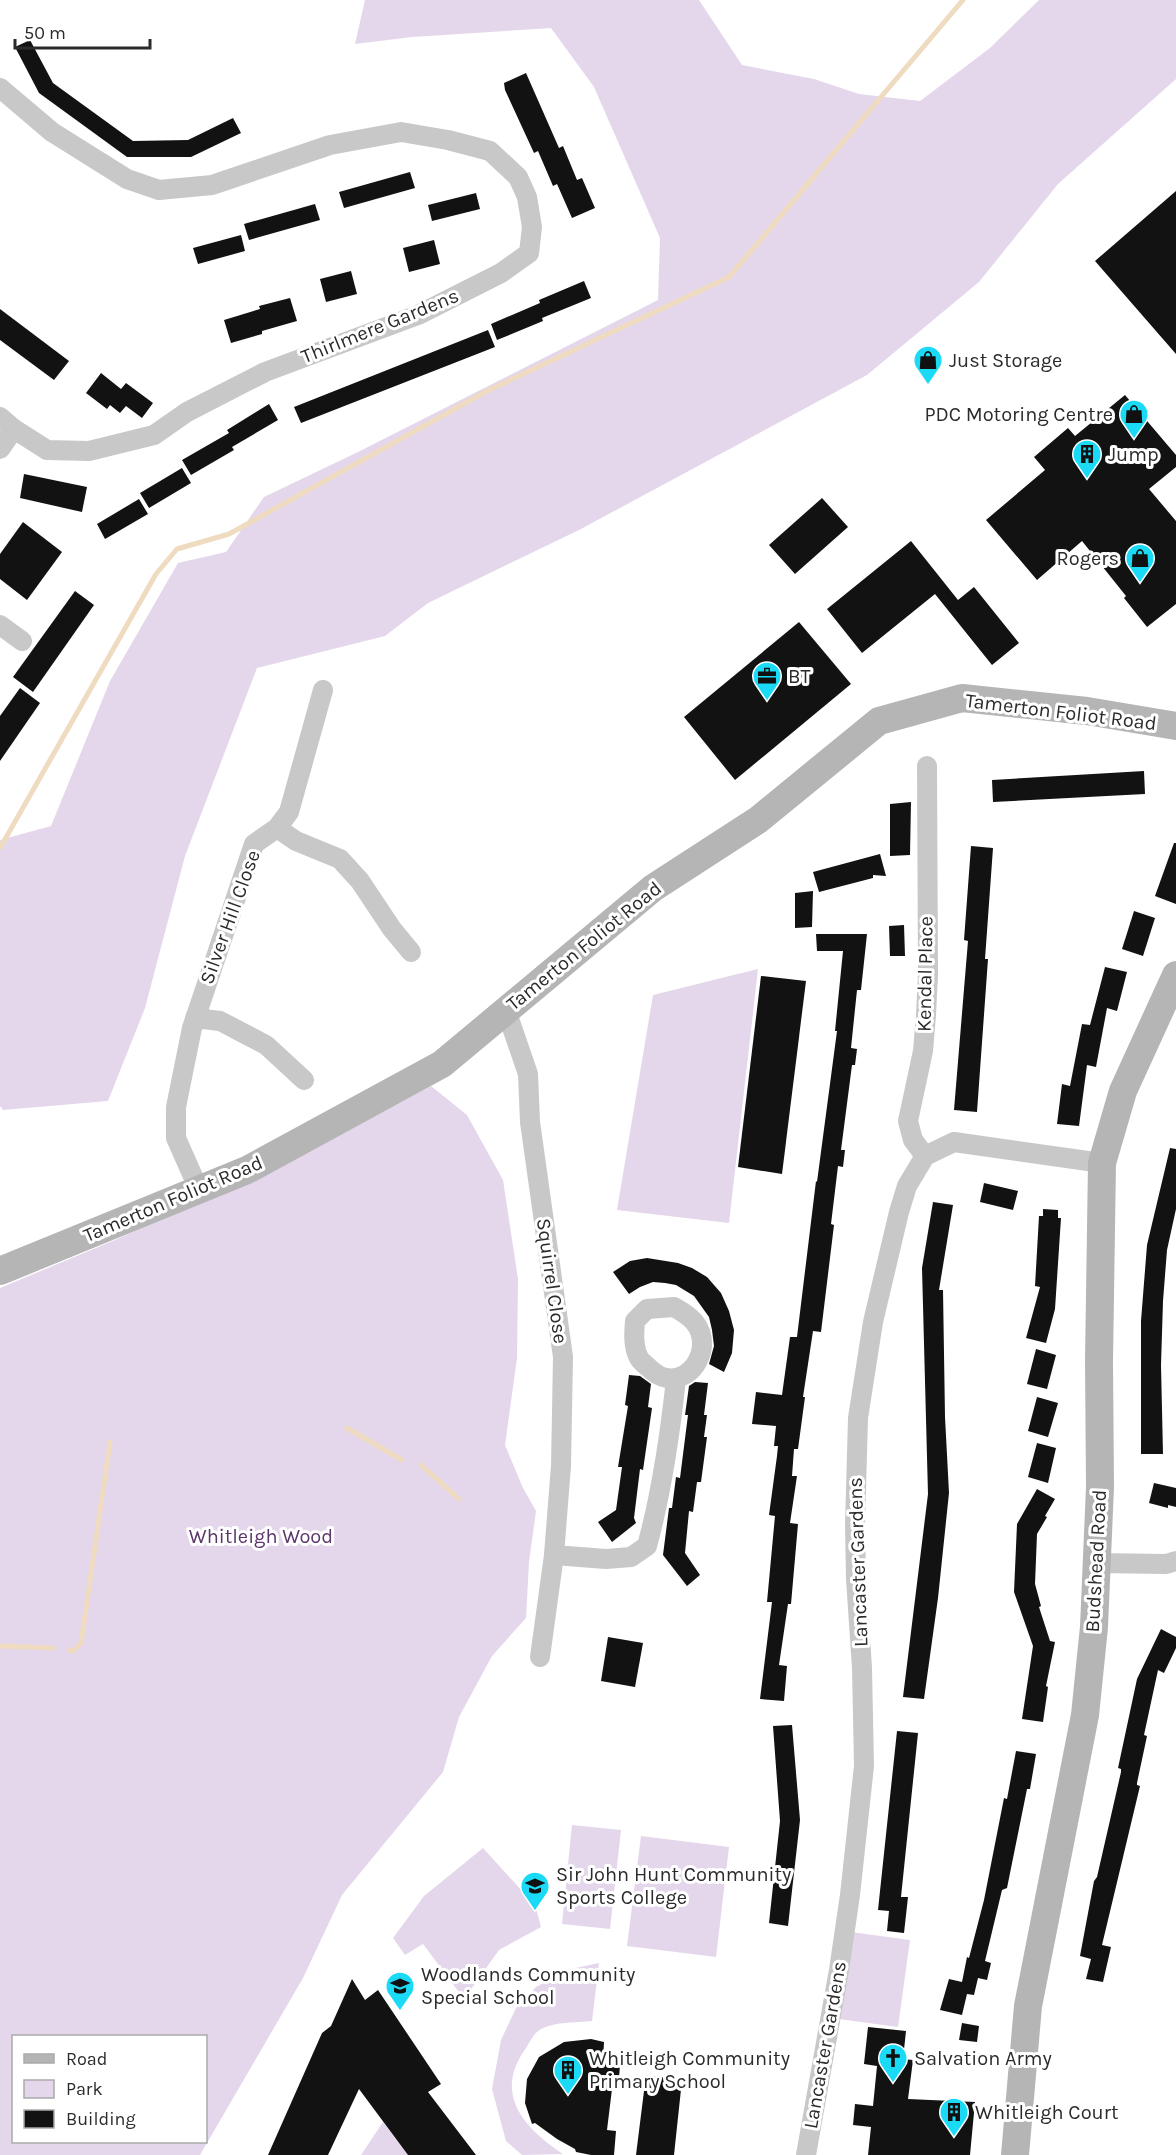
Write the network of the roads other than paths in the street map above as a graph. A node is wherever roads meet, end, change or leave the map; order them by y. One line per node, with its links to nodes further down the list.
1 (0, 88): 2 (street, Thirlmere Gardens)
2 (7, 423): 3 (street)
3 (0, 449)
4 (0, 625): 5 (street)
5 (22, 641)
6 (323, 690): 9 (street, Silver Hill Close)
7 (1176, 726): 12 (main road, Tamerton Foliot Road)
8 (927, 766): 15 (street, Kendal Place)
9 (277, 828): 10 (street); 13 (street, Silver Hill Close)
10 (411, 952)
11 (1176, 975): 16 (main road, Budshead Road)
12 (506, 1010): 17 (main road, Tamerton Foliot Road); 20 (street, Squirrel Close)
13 (195, 1018): 14 (street); 17 (street, Silver Hill Close)
14 (304, 1080)
15 (925, 1156): 16 (street); 24 (street, Lancaster Gardens)
16 (1102, 1163): 22 (main road, Budshead Road)
17 (199, 1190): 18 (main road, Tamerton Foliot Road)
18 (0, 1271)
19 (676, 1379): 20 (street)
20 (554, 1555): 23 (street, Squirrel Close)
21 (1176, 1561): 22 (street)
22 (1096, 1563): 25 (main road, Budshead Road)
23 (540, 1657)
24 (806, 2155)
25 (1015, 2155)

